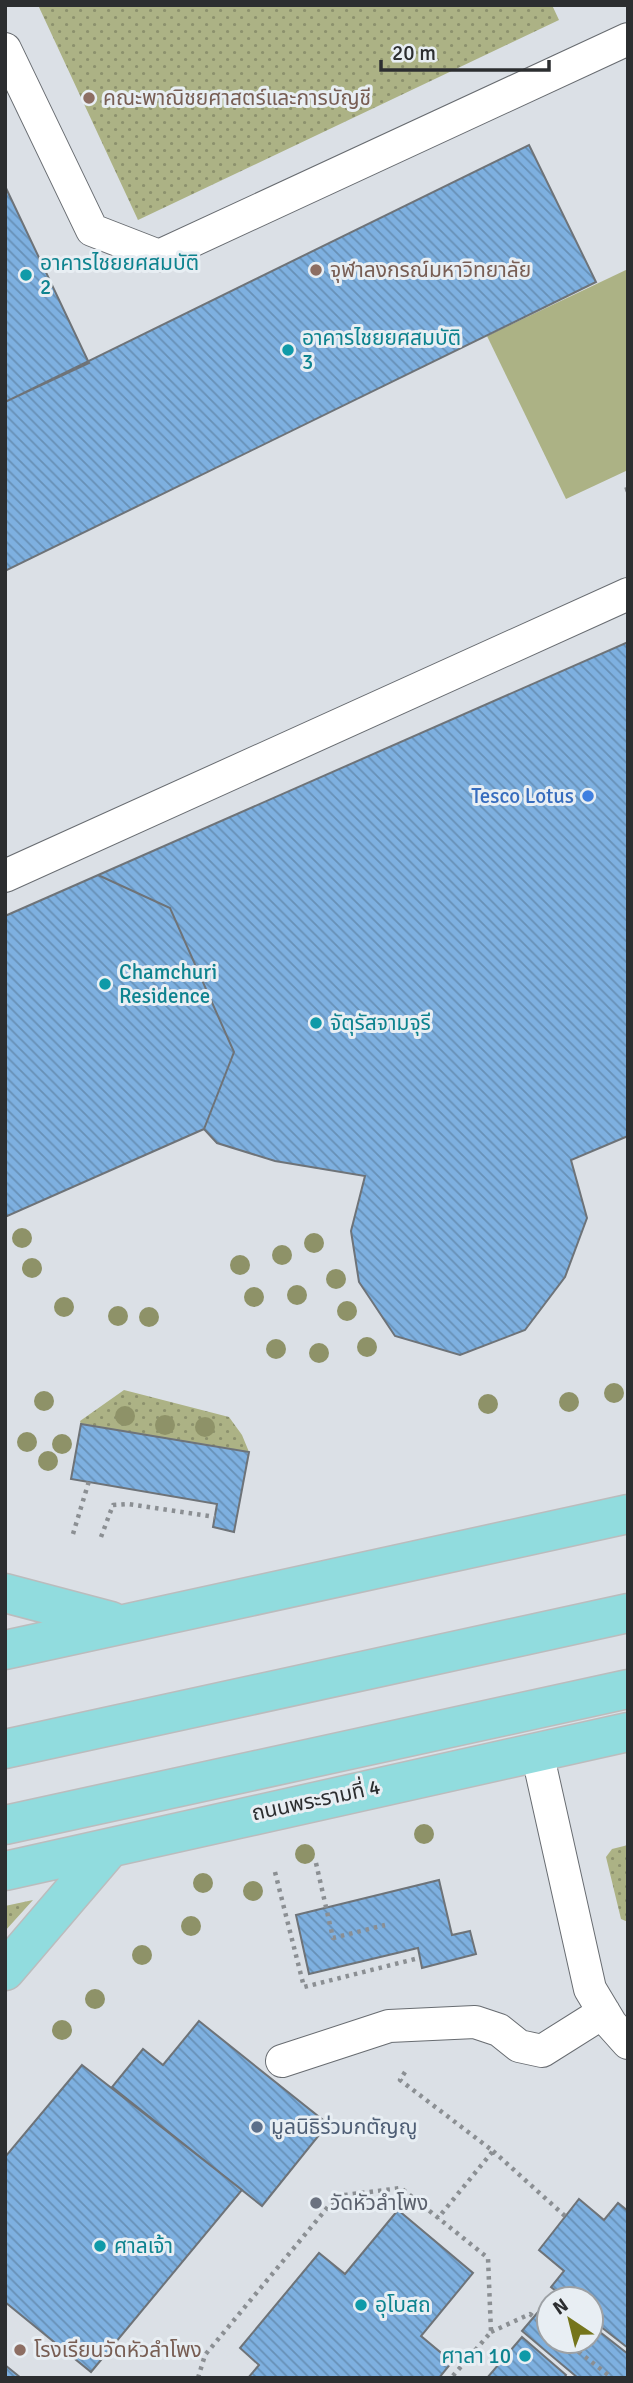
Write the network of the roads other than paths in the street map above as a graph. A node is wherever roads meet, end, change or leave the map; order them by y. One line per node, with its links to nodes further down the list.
1 (628, 39): 2 (lane)
2 (5, 49)
3 (628, 594): 4 (lane)
4 (5, 876)
5 (628, 1514): 8 (main road)
6 (5, 1593): 8 (main road)
7 (628, 1613): 12 (main road)
8 (120, 1623): 9 (main road)
9 (5, 1650)
10 (628, 1689): 14 (main road, ถนนพระรามที่ 4)
11 (628, 1732): 13 (main road, ถนนพระรามที่ 4)
12 (5, 1749)
13 (537, 1752): 15 (main road, ถนนพระรามที่ 4); 18 (lane)
14 (5, 1825)
15 (110, 1848): 16 (main road, ถนนพระรามที่ 4); 17 (main road)
16 (5, 1871)
17 (5, 1971)
18 (604, 2012): 19 (lane); 20 (lane)
19 (628, 2043)
20 (282, 2062)

